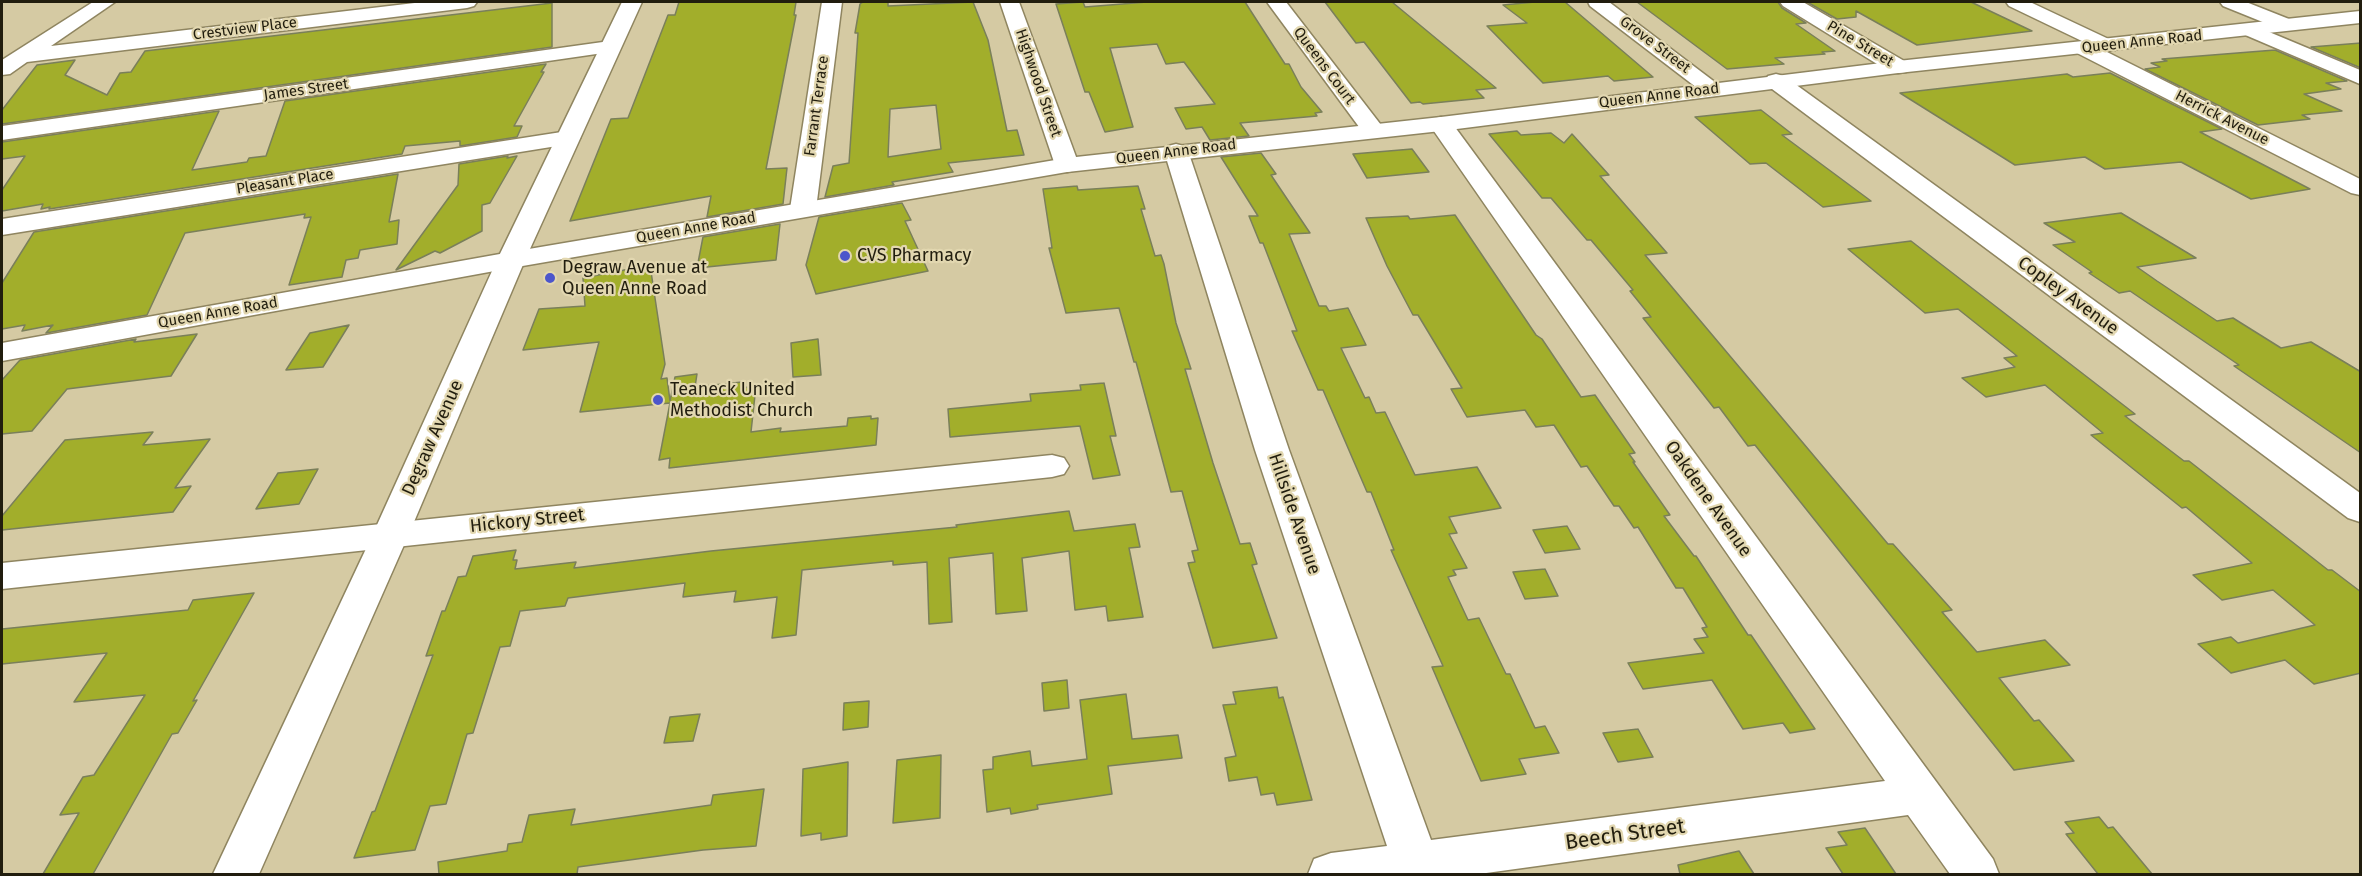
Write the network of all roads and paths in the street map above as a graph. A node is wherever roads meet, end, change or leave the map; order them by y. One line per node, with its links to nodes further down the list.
1 (105, 2): 20 (street)
2 (303, 2): 14 (street)
3 (467, 2): 14 (street, Crestview Place)
4 (632, 2): 18 (street, Degraw Avenue)
5 (832, 2): 33 (street, Farrant Terrace)
6 (1009, 2): 31 (street, Highwood Street)
7 (1276, 2): 27 (street, Queens Court)
8 (1295, 2): 27 (street, Queens Court)
9 (1597, 2): 25 (street, Grove Street)
10 (1790, 2): 21 (street, Pine Street)
11 (2016, 2): 17 (street)
12 (2230, 2): 15 (street)
13 (2361, 17): 15 (street, Queen Anne Road)
14 (294, 23): 20 (street, Crestview Place)
15 (2288, 26): 16 (street, Queen Anne Road)
16 (2250, 30): 17 (street, Queen Anne Road); 23 (street)
17 (2108, 46): 19 (street, Queen Anne Road)
18 (610, 47): 28 (street, James Street); 29 (street, Degraw Avenue)
19 (2084, 49): 21 (street, Queen Anne Road); 32 (street, Herrick Avenue)
20 (22, 56): 22 (street)
21 (1898, 67): 24 (street, Queen Anne Road)
22 (2, 69)
23 (2361, 78)
24 (1776, 81): 25 (street, Queen Anne Road); 38 (street, Copley Avenue)
25 (1713, 89): 26 (street, Queen Anne Road)
26 (1441, 124): 27 (street, Queen Anne Road); 41 (street, Oakdene Avenue)
27 (1384, 129): 30 (street, Queen Anne Road)
28 (2, 134)
29 (568, 138): 34 (street, Pleasant Place); 35 (street, Degraw Avenue)
30 (1176, 151): 31 (street, Queen Anne Road); 42 (street, Hillside Avenue)
31 (1067, 165): 33 (street, Queen Anne Road)
32 (2361, 188)
33 (803, 210): 35 (street, Queen Anne Road)
34 (2, 227)
35 (511, 260): 36 (street, Queen Anne Road); 39 (street, Degraw Avenue)
36 (2, 352)
37 (1052, 466): 39 (street, Hickory Street)
38 (2361, 510)
39 (390, 536): 40 (street, Hickory Street); 43 (street, Degraw Avenue)
40 (2, 576)
41 (1918, 795): 42 (street, Beech Street); 45 (street, Oakdene Avenue)
42 (1418, 869): 44 (street, Beech Street)
43 (236, 874)
44 (1331, 874)
45 (1976, 874)

